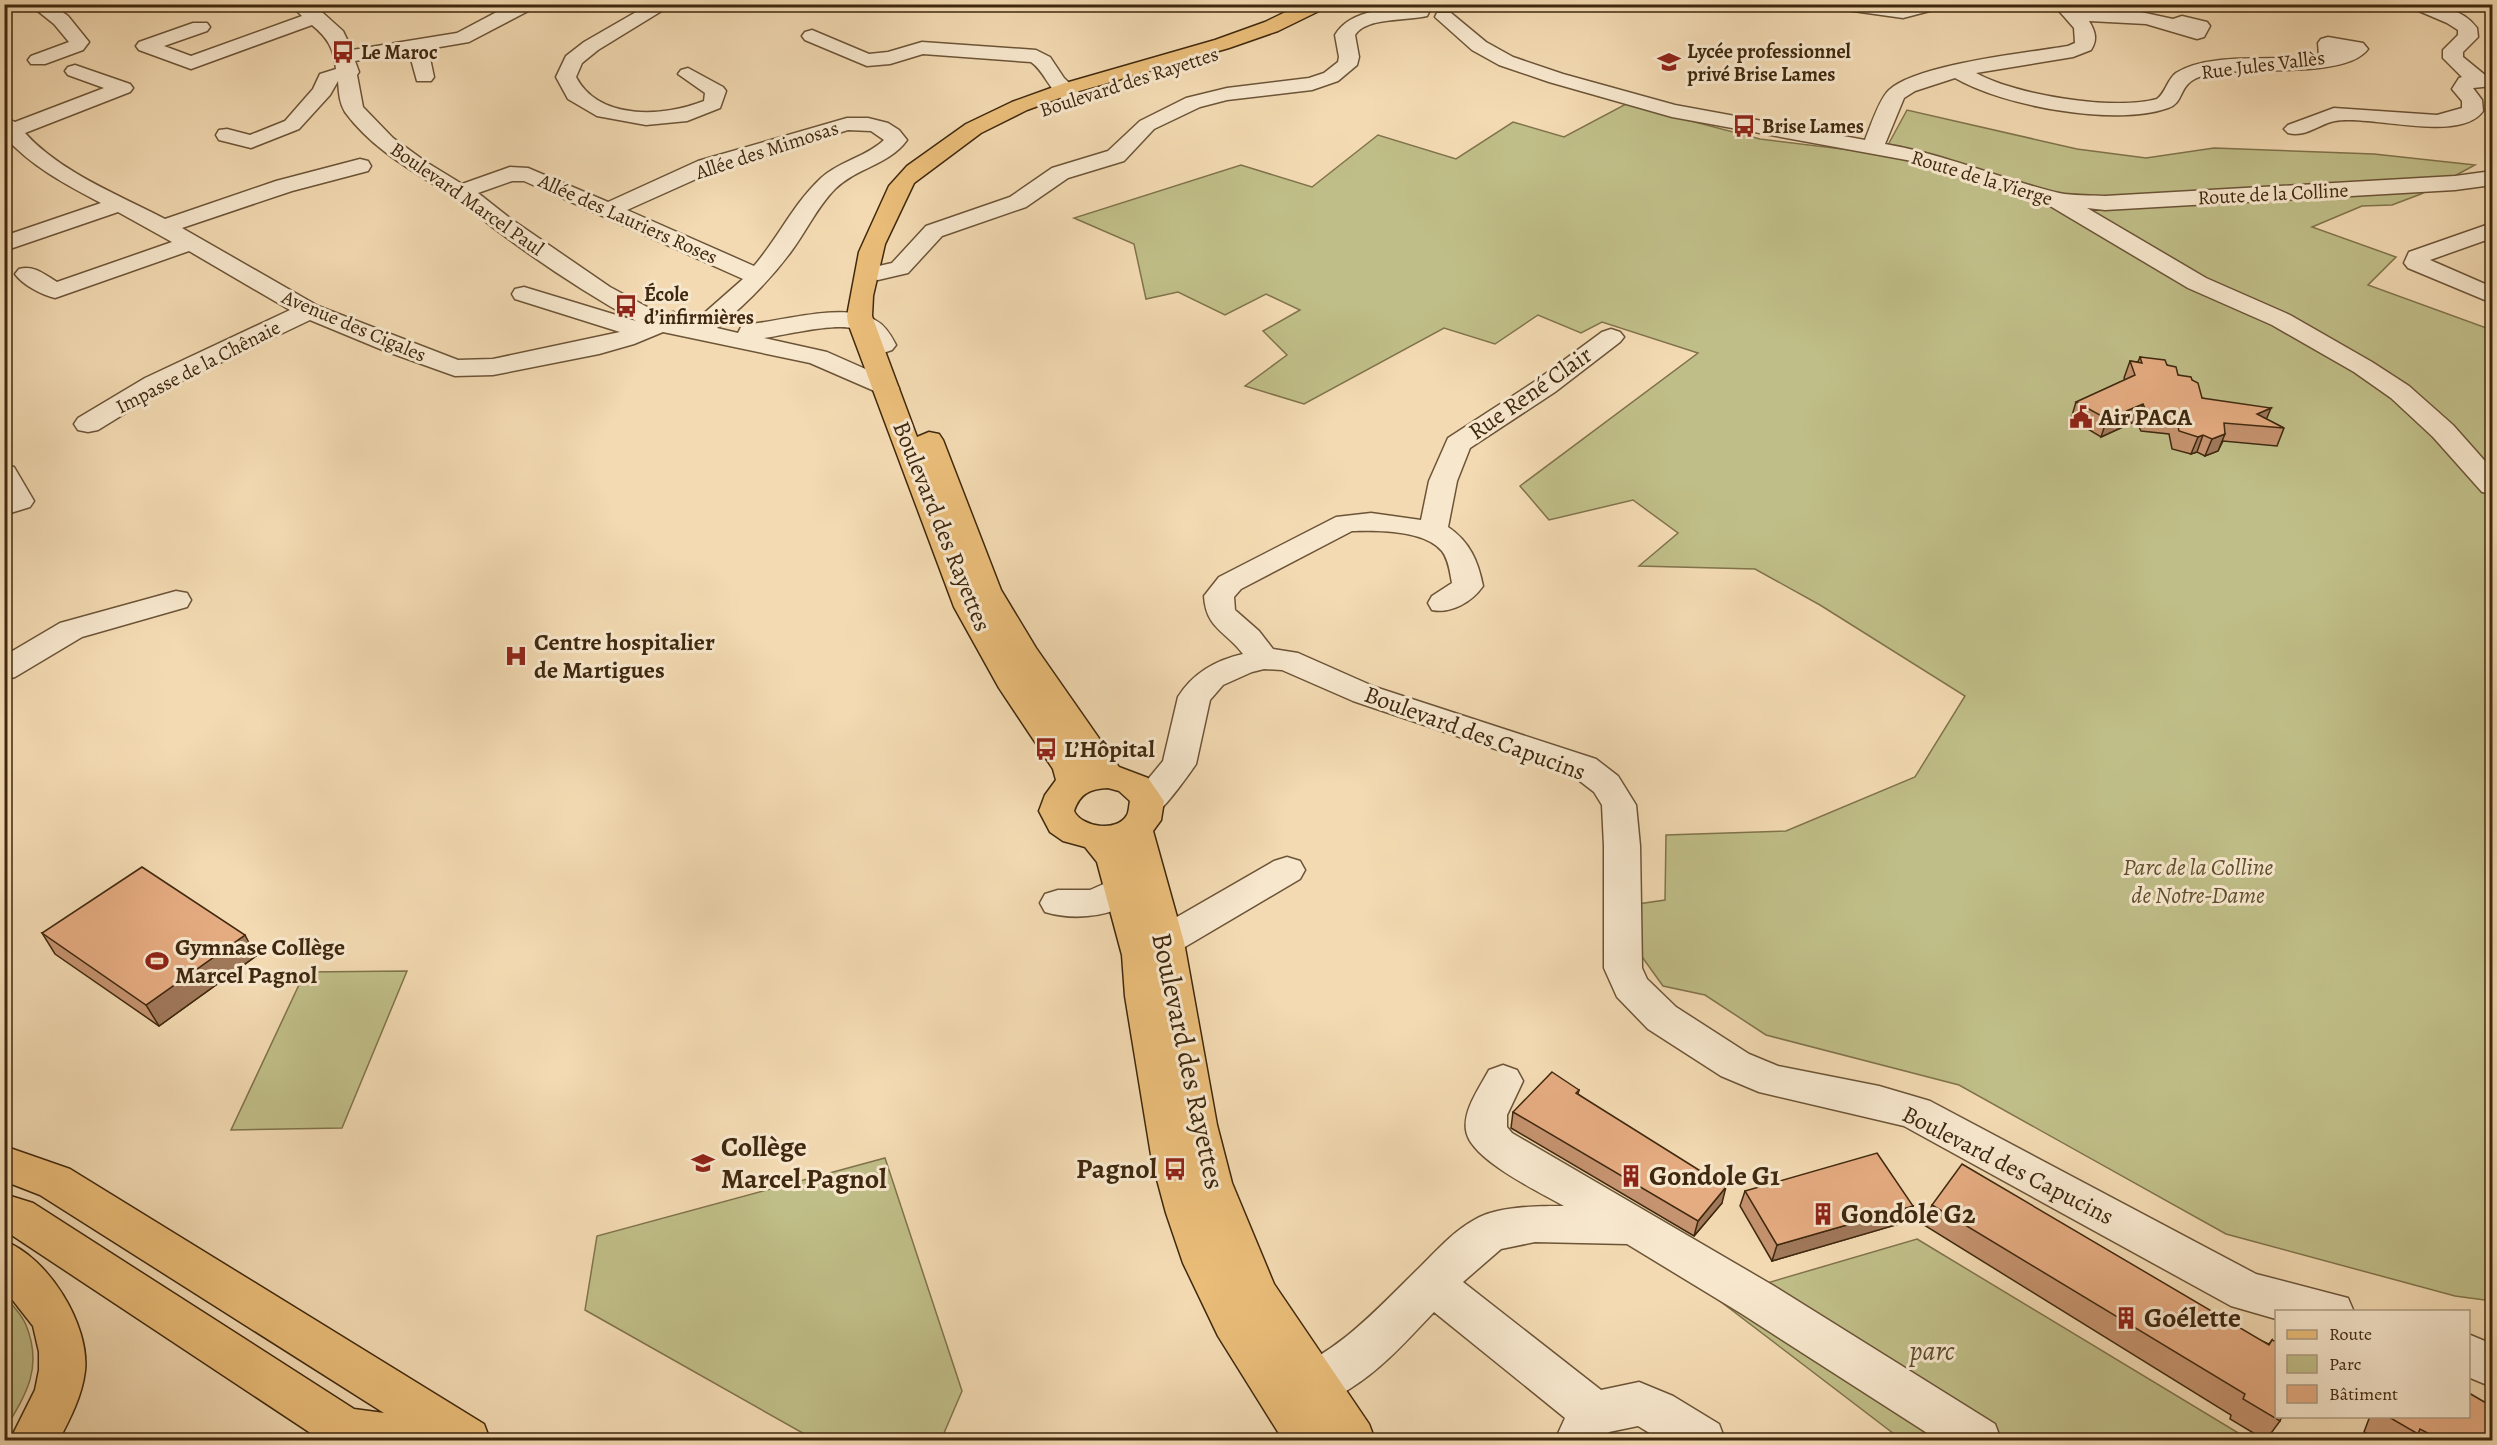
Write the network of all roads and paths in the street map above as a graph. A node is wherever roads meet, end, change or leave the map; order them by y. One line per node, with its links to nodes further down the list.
1 (38, 4): 17 (street)
2 (527, 4): 15 (street)
3 (664, 4): 21 (street)
4 (1318, 4): 24 (main road, Boulevard des Rayettes)
5 (1338, 4): 24 (main road, Boulevard des Rayettes)
6 (1846, 4): 7 (street)
7 (1934, 4)
8 (2419, 4): 23 (street)
9 (1433, 10): 28 (street, Route de la Vierge); 42 (street)
10 (2067, 10): 12 (street); 20 (street)
11 (307, 11): 13 (street); 18 (street, Boulevard Marcel Paul)
12 (2170, 25)
13 (200, 27)
14 (812, 36): 24 (street)
15 (417, 45): 18 (street); 22 (street)
16 (2336, 56): 20 (street, Rue Jules Vallès)
17 (38, 60)
18 (347, 64): 27 (street); 32 (street, Boulevard Marcel Paul)
19 (75, 71): 25 (street)
20 (1959, 72): 28 (street)
21 (688, 74)
22 (424, 76)
23 (2487, 81): 26 (street)
24 (1069, 94): 31 (main road, Boulevard des Rayettes); 42 (main road, Boulevard des Rayettes)
25 (8, 127): 34 (street, Avenue des Cigales)
26 (2295, 129)
27 (227, 135)
28 (1872, 148): 33 (street, Route de la Vierge)
29 (360, 166): 37 (street)
30 (2493, 178): 33 (street, Route de la Colline)
31 (899, 187): 48 (main road, Boulevard des Rayettes); 50 (street)
32 (461, 192): 35 (street, Allée des Lauriers Roses); 49 (street, Boulevard Marcel Paul)
33 (2053, 198): 57 (street, Route de la Vierge)
34 (119, 204): 37 (street, Avenue des Cigales); 39 (street)
35 (608, 210): 44 (street, Allée des Lauriers Roses); 44 (street, Allée des Mimosas)
36 (4, 221): 39 (street)
37 (164, 227): 40 (street, Avenue des Cigales)
38 (2493, 230): 46 (street)
39 (42, 231): 41 (street)
40 (190, 243): 43 (street); 47 (street, Avenue des Cigales)
41 (4, 244)
42 (878, 273): 48 (main road, Boulevard des Rayettes)
43 (27, 274)
44 (759, 277): 51 (street, Allée des Mimosas)
45 (524, 294): 49 (street)
46 (2493, 296)
47 (309, 311): 49 (street, Avenue des Cigales); 55 (street, Impasse de la Chênaie)
48 (869, 324): 50 (street, Boulevard Marcel Paul); 53 (street, Boulevard Marcel Paul); 54 (street, Boulevard des Rayettes)
49 (659, 325): 51 (street, Boulevard Marcel Paul)
50 (795, 327): 51 (street, Boulevard Marcel Paul)
51 (700, 330): 53 (street, Boulevard Marcel Paul)
52 (1611, 337): 59 (street, Rue René Clair)
53 (749, 342): 54 (street, Boulevard Marcel Paul)
54 (895, 382): 64 (main road, Boulevard des Rayettes)
55 (88, 424)
56 (4, 474): 58 (street)
57 (2493, 486)
58 (4, 507)
59 (1433, 530): 61 (street); 62 (street)
60 (176, 600): 63 (street)
61 (1443, 603)
62 (1264, 659): 66 (street, Boulevard des Capucins); 79 (street, Boulevard des Capucins)
63 (4, 670)
64 (1029, 684): 65 (main road, Boulevard des Rayettes); 66 (main road, Boulevard des Rayettes)
65 (1074, 784): 66 (main road); 66 (main road)
66 (1122, 805): 68 (main road, Boulevard des Rayettes); 70 (main road, Boulevard des Rayettes)
67 (1287, 870): 70 (street)
68 (1124, 888): 69 (street); 70 (main road, Boulevard des Rayettes)
69 (1058, 903)
70 (1153, 949): 82 (main road, Boulevard des Rayettes)
71 (1503, 1082): 76 (street)
72 (4, 1145): 74 (main road)
73 (4, 1163): 74 (main road)
74 (54, 1182): 87 (main road)
75 (4, 1212): 85 (main road)
76 (1631, 1226): 78 (street); 91 (street)
77 (4, 1260): 84 (main road)
78 (1432, 1284): 82 (street); 83 (street)
79 (2328, 1310)
80 (2470, 1355): 81 (street)
81 (2493, 1366)
82 (1297, 1390): 88 (main road, Boulevard des Rayettes); 89 (main road, Boulevard des Rayettes)
83 (1586, 1427): 90 (street)
84 (35, 1434)
85 (353, 1435): 86 (main road)
86 (413, 1440)
87 (467, 1440)
88 (1309, 1440)
89 (1352, 1440)
90 (1702, 1440)
91 (1978, 1440)

